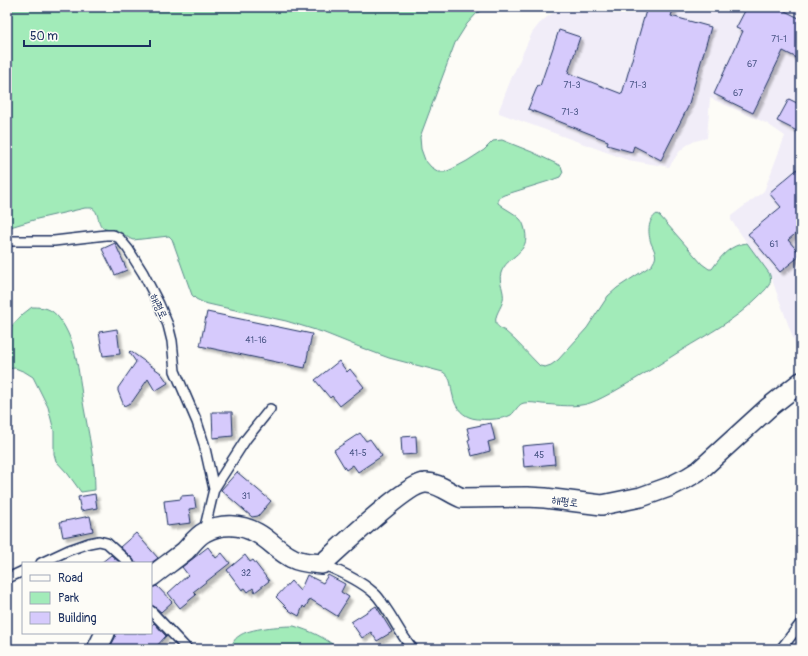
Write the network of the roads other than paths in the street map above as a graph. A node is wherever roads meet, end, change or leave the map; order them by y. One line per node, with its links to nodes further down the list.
1 (7, 241): 4 (lane, 해평로)
2 (801, 382): 8 (street, 해평로)
3 (270, 409): 4 (lane, 해평로)
4 (214, 489): 5 (lane, 해평로)
5 (204, 533): 8 (street); 10 (street)
6 (43, 562): 7 (lane)
7 (128, 562)
8 (322, 564): 17 (lane)
9 (22, 571): 11 (lane)
10 (152, 576)
11 (8, 578)
12 (152, 612): 16 (lane)
13 (801, 623): 18 (lane)
14 (104, 634): 15 (street)
15 (97, 649)
16 (187, 649)
17 (413, 649)
18 (781, 649)

